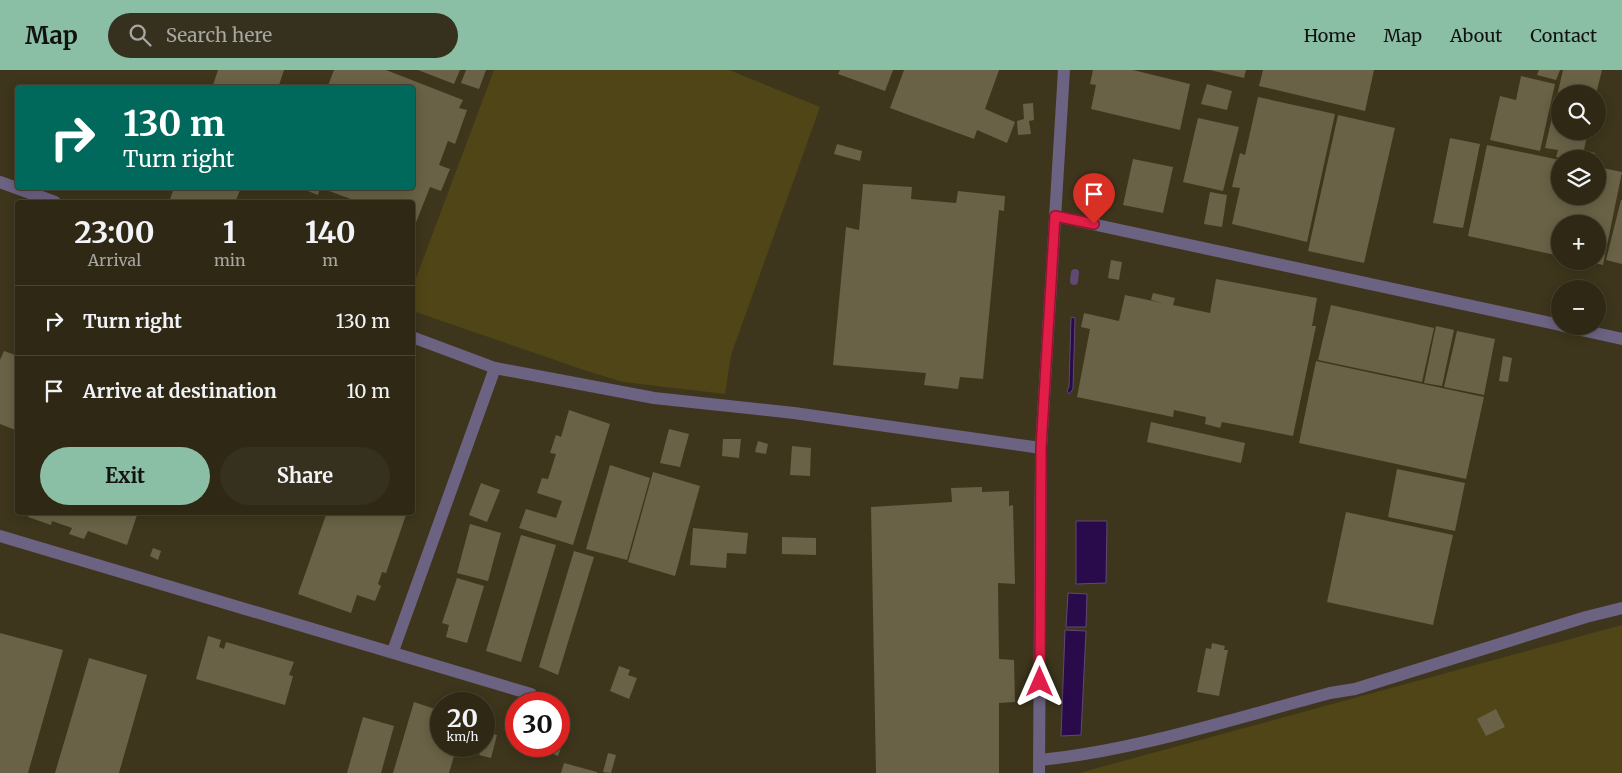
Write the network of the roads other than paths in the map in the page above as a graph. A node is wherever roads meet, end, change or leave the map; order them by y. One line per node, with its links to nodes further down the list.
1 (1064, 70): 6 (street)
2 (0, 182): 3 (street)
3 (15, 187)
4 (22, 190): 5 (street)
5 (50, 200)
6 (1055, 216): 7 (street); 12 (street)
7 (1551, 324)
8 (1604, 335): 10 (street)
9 (415, 338): 11 (street)
10 (1622, 339)
11 (495, 368): 12 (street); 15 (street)
12 (1041, 448): 17 (street)
13 (0, 536): 15 (street)
14 (1622, 608): 17 (street)
15 (393, 651): 16 (street)
16 (525, 692)
17 (1040, 767)

